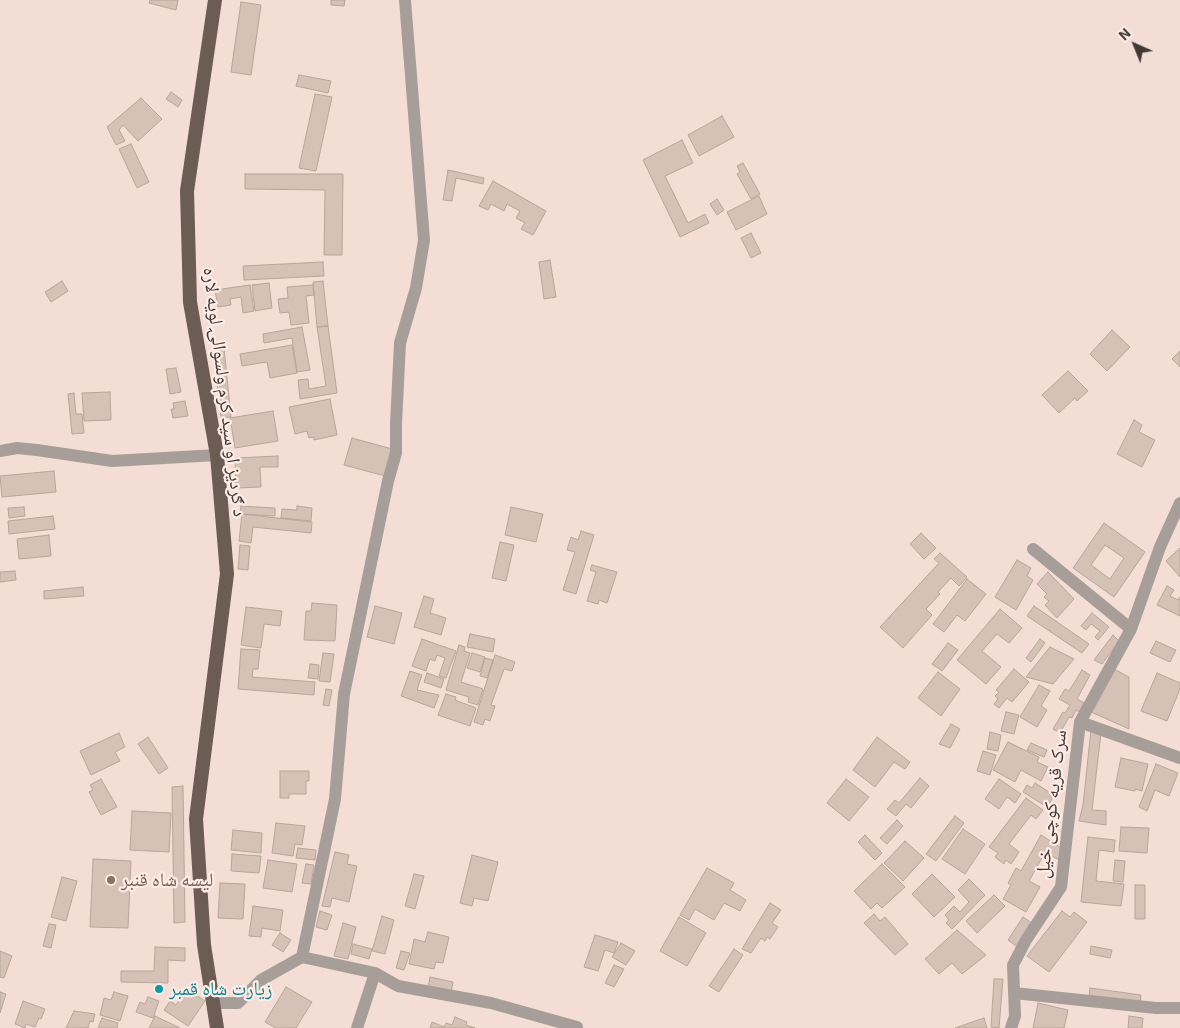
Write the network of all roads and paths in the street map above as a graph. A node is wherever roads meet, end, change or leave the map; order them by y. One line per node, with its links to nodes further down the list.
1 (215, 0): 4 (highway, د ګردیز او سید کرم ولسوالۍ لویه لاره)
2 (405, 0): 10 (street)
3 (0, 450): 4 (street)
4 (217, 455): 13 (highway, د ګردیز او سید کرم ولسوالۍ لویه لاره)
5 (1180, 503): 7 (street, سرک قریه کوچی خیل)
6 (1033, 549): 7 (street)
7 (1131, 629): 8 (street, سرک قریه کوچی خیل)
8 (1080, 722): 9 (street); 12 (street, سرک قریه کوچی خیل)
9 (1180, 758)
10 (302, 957): 11 (street); 13 (street)
11 (376, 973): 15 (street); 17 (street)
12 (1014, 993): 14 (street); 18 (street, سرک قریه کوچی خیل)
13 (214, 1004): 16 (highway, د ګردیز او سید کرم ولسوالۍ لویه لاره)
14 (1180, 1008)
15 (577, 1027)
16 (217, 1028)
17 (357, 1028)
18 (1011, 1028)

